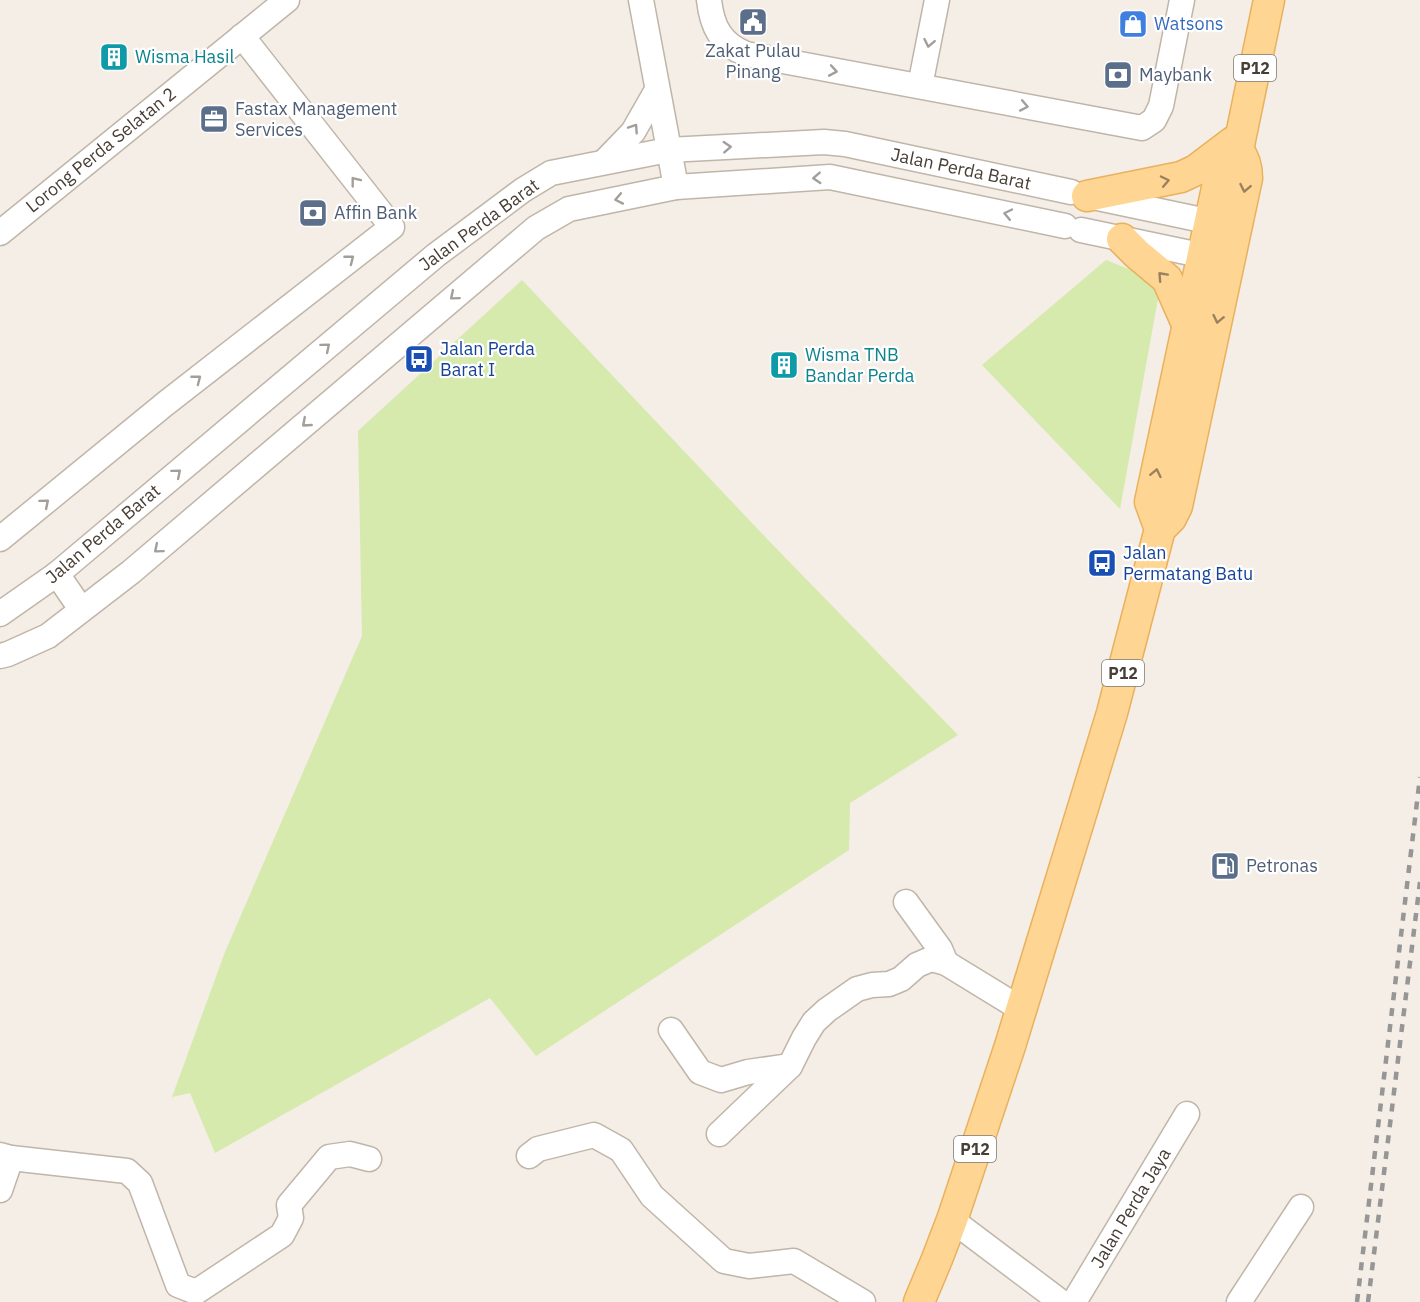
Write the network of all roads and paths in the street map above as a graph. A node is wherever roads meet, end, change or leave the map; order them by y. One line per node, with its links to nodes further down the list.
1 (287, 0): 7 (street, Lorong Perda Selatan 2)
2 (641, 0): 9 (street)
3 (709, 0): 8 (street, one-way to 8)
4 (937, 0): 8 (street, one-way to 8)
5 (1182, 0): 8 (street, one-way to 5)
6 (1269, 0): 10 (main road, P12)
7 (242, 36): 16 (street, Lorong Perda Selatan 2); 21 (street, one-way to 7)
8 (920, 86)
9 (657, 90): 11 (street); 12 (street, one-way to 9)
10 (1240, 143): 14 (main road, one-way to 10); 15 (main road, P12)
11 (668, 150): 12 (street, Jalan Perda Barat); 13 (street); 14 (street, Jalan Perda Barat, one-way to 14)
12 (605, 161): 22 (street, Jalan Perda Barat, one-way to 12)
13 (676, 188): 17 (street, Jalan Perda Barat, one-way to 13); 23 (street, Jalan Perda Barat, one-way to 23)
14 (1079, 194): 15 (street, Jalan Perda Barat)
15 (1224, 225): 18 (main road, P12)
16 (0, 233)
17 (1122, 239): 18 (street, Jalan Perda Barat); 19 (main road, one-way to 17)
18 (1216, 259): 19 (main road, P12); 20 (main road, P12, one-way to 20)
19 (1187, 324): 20 (main road, P12, one-way to 19)
20 (1160, 529): 28 (main road, P12)
21 (0, 539)
22 (57, 574): 23 (street); 24 (street, Jalan Perda Barat)
23 (81, 609): 25 (street, Jalan Perda Barat)
24 (0, 614)
25 (0, 656)
26 (906, 902): 27 (street)
27 (946, 963): 28 (street); 30 (street)
28 (1021, 1009): 38 (main road, P12)
29 (671, 1030): 30 (street)
30 (790, 1066): 32 (street)
31 (1187, 1114): 42 (street, Jalan Perda Jaya)
32 (719, 1134)
33 (529, 1156): 39 (street)
34 (6, 1157): 35 (street); 36 (street)
35 (369, 1159)
36 (0, 1190)
37 (1301, 1207): 43 (street)
38 (952, 1220): 40 (main road, P12); 41 (street)
39 (863, 1302)
40 (919, 1302)
41 (1060, 1302)
42 (1074, 1302)
43 (1239, 1302)

